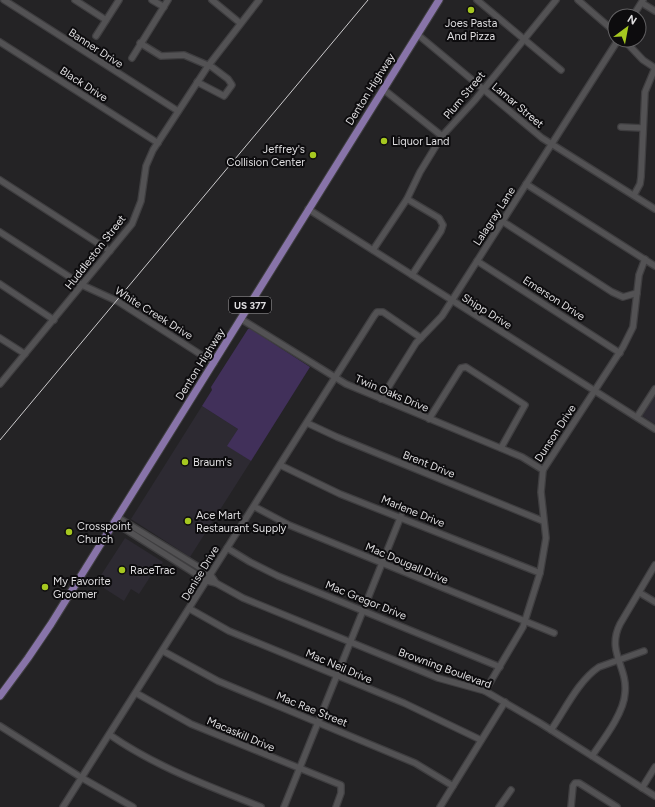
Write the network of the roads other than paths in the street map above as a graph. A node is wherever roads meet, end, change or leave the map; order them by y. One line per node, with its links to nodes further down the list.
1 (4, 0): 32 (street, Banner Drive)
2 (75, 0): 15 (street)
3 (119, 0): 15 (street)
4 (152, 0): 13 (street)
5 (168, 0): 13 (street)
6 (212, 0): 16 (street)
7 (259, 0): 16 (street, Huddleston Street)
8 (439, 0): 18 (main road, Denton Highway / US 377)
9 (478, 0): 20 (street)
10 (556, 0): 20 (street, Plum Street)
11 (578, 0): 17 (street)
12 (643, 1): 14 (street)
13 (164, 7): 22 (street)
14 (655, 11)
15 (106, 20): 19 (street)
16 (240, 23): 26 (street, Huddleston Street)
17 (607, 25)
18 (418, 34): 30 (main road, Denton Highway / US 377); 31 (street, Lamar Street)
19 (96, 36)
20 (524, 38): 28 (street); 31 (street, Plum Street)
21 (0, 42): 36 (street, Black Drive)
22 (140, 43): 25 (street); 26 (street)
23 (613, 48): 37 (street, Lalagray Lane)
24 (632, 48): 27 (street)
25 (132, 58)
26 (208, 66): 29 (street, Huddleston Street); 29 (street)
27 (655, 68): 34 (street)
28 (561, 70)
29 (198, 82): 32 (street, Huddleston Street)
30 (383, 89): 35 (street); 43 (main road, Denton Highway / US 377)
31 (484, 89): 35 (street, Plum Street); 37 (street, Lamar Street)
32 (178, 110): 36 (street, Huddleston Street)
33 (621, 127): 34 (street)
34 (642, 128): 40 (street)
35 (442, 136): 41 (street, Plum Street)
36 (158, 143): 47 (street, Huddleston Street)
37 (551, 144): 39 (street, Lalagray Lane); 40 (street, Lamar Street)
38 (0, 180): 47 (street)
39 (526, 184): 44 (street, Lalagray Lane); 48 (street)
40 (634, 195): 42 (street, Lamar Street)
41 (407, 199): 46 (street, Plum Street); 51 (street)
42 (655, 208)
43 (308, 209): 46 (street, Shipp Drive); 56 (main road, Denton Highway / US 377)
44 (502, 222): 49 (street, Lalagray Lane); 54 (street)
45 (0, 232): 53 (street, White Creek Drive)
46 (373, 250): 51 (street, Shipp Drive)
47 (110, 251): 53 (street, Huddleston Street)
48 (646, 260): 50 (street); 54 (street, Dunson Drive)
49 (477, 261): 55 (street, Lalagray Lane); 60 (street, Emerson Drive)
50 (655, 266)
51 (412, 275): 55 (street, Shipp Drive)
52 (0, 284): 57 (street)
53 (82, 285): 57 (street, Huddleston Street); 62 (street, White Creek Drive)
54 (636, 293): 60 (street, Dunson Drive)
55 (452, 300): 59 (street, Lalagray Lane); 66 (street, Shipp Drive)
56 (242, 319): 62 (main road, Denton Highway / US 377); 63 (street, Twin Oaks Drive)
57 (54, 320): 61 (street, Huddleston Street)
58 (0, 338): 61 (street)
59 (421, 338): 63 (street, Denise Drive); 67 (street, Lalagray Lane)
60 (620, 353): 66 (street, Dunson Drive)
61 (25, 354): 64 (street, Huddleston Street)
62 (214, 363): 77 (main road, Denton Highway / US 377)
63 (336, 378): 67 (street, Twin Oaks Drive); 70 (street, Denise Drive)
64 (0, 384)
65 (655, 389): 68 (street)
66 (594, 391): 68 (street, Shipp Drive); 74 (street, Dunson Drive)
67 (381, 399): 69 (street, Twin Oaks Drive)
68 (637, 417): 71 (street, Shipp Drive)
69 (429, 419): 72 (street, Twin Oaks Drive); 72 (street)
70 (308, 423): 73 (street, Denise Drive); 78 (street, Brent Drive)
71 (655, 429)
72 (501, 448): 74 (street, Twin Oaks Drive)
73 (280, 465): 75 (street, Denise Drive); 76 (street, Marlene Drive)
74 (543, 470): 78 (street, Dunson Drive)
75 (255, 507): 80 (street, Denise Drive); 82 (street, Mac Dougall Drive)
76 (401, 516): 82 (street); 84 (street, Marlene Drive)
77 (116, 520): 79 (street, Browning Boulevard); 81 (street, Browning Boulevard); 102 (main road, Denton Highway / US 377)
78 (543, 522): 84 (street, Dunson Drive)
79 (160, 543): 81 (street); 85 (street, Browning Boulevard)
80 (227, 548): 85 (street, Denise Drive); 91 (street, Mac Gregor Drive)
81 (156, 549): 86 (street, Browning Boulevard)
82 (382, 563): 91 (street); 92 (street, Mac Dougall Drive)
83 (655, 565): 88 (street)
84 (540, 573): 92 (street, Dunson Drive)
85 (210, 574): 86 (street, Denise Drive); 87 (street, Browning Boulevard)
86 (207, 580): 87 (street, Browning Boulevard); 90 (street, Denise Drive)
87 (216, 583): 94 (street, Browning Boulevard)
88 (640, 593): 89 (street); 97 (street)
89 (655, 602)
90 (190, 609): 95 (street, Denise Drive); 99 (street, Mac Neil Drive)
91 (363, 610): 94 (street); 98 (street, Mac Gregor Drive)
92 (525, 622): 93 (street, Mac Dougall Drive); 98 (street, Dunson Drive)
93 (554, 633)
94 (350, 643): 99 (street); 100 (street, Browning Boulevard)
95 (162, 651): 101 (street, Denise Drive); 104 (street, Mac Rae Street)
96 (644, 651): 97 (street)
97 (618, 661): 106 (street); 109 (street)
98 (500, 667): 100 (street, Dunson Drive)
99 (337, 676): 104 (street); 108 (street, Mac Neil Drive)
100 (485, 691): 103 (street, Browning Boulevard)
101 (136, 693): 107 (street, Denise Drive); 111 (street, Macaskill Drive)
102 (0, 696)
103 (505, 702): 106 (street, Browning Boulevard); 108 (street)
104 (318, 722): 111 (street); 113 (street, Mac Rae Street)
105 (0, 726): 112 (street)
106 (551, 730): 109 (street, Browning Boulevard)
107 (110, 735): 112 (street, Denise Drive); 119 (street)
108 (481, 740): 113 (street)
109 (592, 756): 114 (street, Browning Boulevard)
110 (655, 767): 114 (street)
111 (300, 768): 120 (street); 121 (street, Macaskill Drive)
112 (82, 778): 117 (street, Denise Drive); 118 (street)
113 (453, 786): 122 (street)
114 (642, 788): 116 (street, Browning Boulevard)
115 (511, 790): 123 (street)
116 (655, 796)
117 (63, 807)
118 (134, 807)
119 (261, 807)
120 (284, 807)
121 (336, 807)
122 (440, 807)
123 (499, 807)
124 (571, 807): 125 (street)
125 (616, 807)

